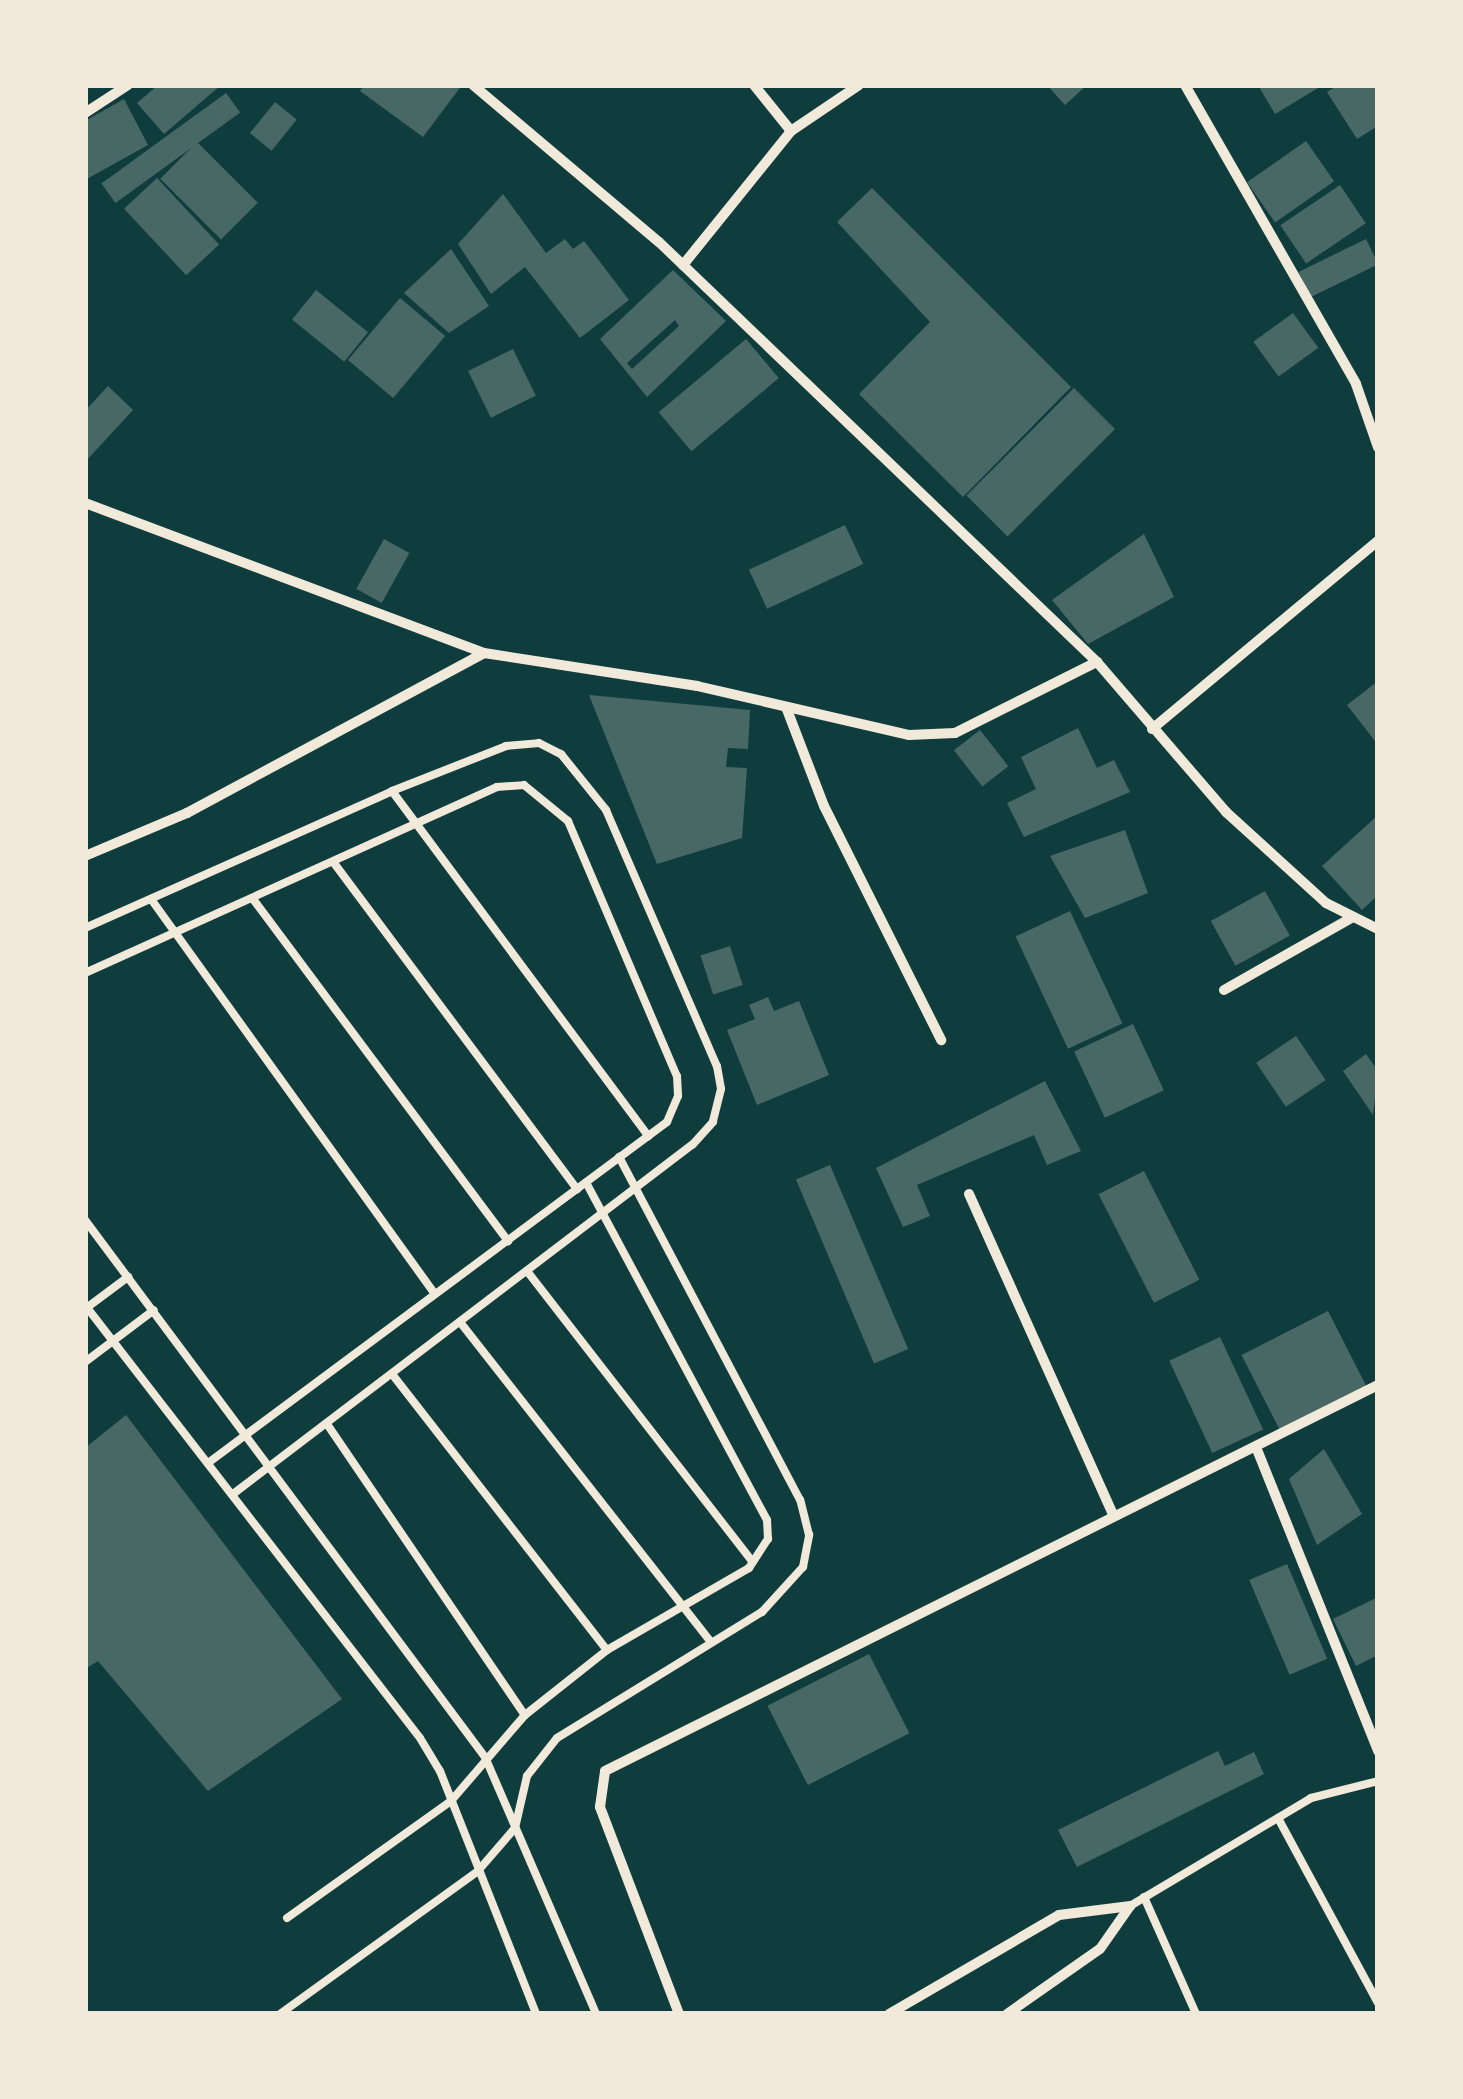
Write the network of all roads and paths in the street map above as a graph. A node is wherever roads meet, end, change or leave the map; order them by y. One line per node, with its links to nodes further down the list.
1 (128, 85): 6 (street)
2 (473, 85): 8 (street)
3 (754, 85): 7 (street)
4 (859, 85): 7 (street)
5 (1185, 85): 9 (street)
6 (85, 112)
7 (791, 131): 8 (street)
8 (683, 265): 13 (street)
9 (1378, 447)
10 (85, 502): 12 (street)
11 (1378, 541): 15 (street)
12 (484, 653): 14 (street); 18 (street)
13 (1097, 662): 14 (street); 15 (street)
14 (786, 707): 28 (street)
15 (1152, 730): 22 (street)
16 (392, 791): 17 (lane); 21 (lane); 33 (lane)
17 (413, 825): 19 (lane); 29 (lane); 29 (lane)
18 (85, 856)
19 (334, 863): 20 (lane); 32 (lane)
20 (253, 899): 25 (lane); 37 (lane)
21 (151, 900): 23 (lane); 25 (lane)
22 (1353, 917): 24 (street); 27 (street)
23 (85, 928)
24 (1378, 929)
25 (175, 933): 26 (lane); 40 (lane)
26 (85, 973)
27 (1224, 990)
28 (941, 1040)
29 (648, 1136): 30 (lane)
30 (619, 1158): 31 (lane); 33 (lane)
31 (586, 1183): 32 (lane); 35 (lane)
32 (576, 1189): 37 (lane)
33 (635, 1189): 35 (lane); 57 (lane)
34 (970, 1194): 54 (street)
35 (602, 1214): 38 (lane); 55 (lane)
36 (85, 1220): 39 (lane)
37 (508, 1240): 40 (lane)
38 (528, 1271): 43 (lane); 55 (lane)
39 (128, 1277): 41 (lane); 42 (lane)
40 (435, 1294): 49 (lane)
41 (86, 1307): 44 (lane)
42 (154, 1310): 44 (lane); 49 (lane)
43 (460, 1322): 46 (lane); 56 (lane)
44 (113, 1341): 45 (lane); 51 (lane)
45 (85, 1362)
46 (392, 1374): 48 (lane); 58 (lane)
47 (1378, 1385): 50 (street)
48 (327, 1424): 52 (lane); 59 (lane)
49 (247, 1434): 51 (lane); 52 (lane)
50 (1256, 1447): 54 (street); 60 (street)
51 (208, 1463): 53 (lane)
52 (272, 1466): 53 (lane); 61 (lane)
53 (233, 1494): 63 (lane)
54 (1114, 1516): 74 (street)
55 (754, 1562): 56 (lane)
56 (683, 1606): 57 (lane); 58 (lane)
57 (710, 1641): 65 (lane)
58 (607, 1650): 59 (lane)
59 (525, 1715): 61 (lane)
60 (1378, 1751)
61 (485, 1757): 63 (lane); 65 (lane)
62 (1378, 1781): 64 (lane)
63 (451, 1800): 66 (lane); 69 (lane)
64 (1278, 1818): 67 (lane); 70 (lane)
65 (514, 1828): 66 (lane); 73 (lane)
66 (477, 1872): 71 (lane); 72 (lane)
67 (1144, 1897): 68 (lane); 77 (lane)
68 (1130, 1906): 75 (street); 76 (street)
69 (287, 1918)
70 (1378, 2004)
71 (280, 2014)
72 (536, 2014)
73 (596, 2014)
74 (679, 2014)
75 (888, 2014)
76 (1007, 2014)
77 (1196, 2014)

